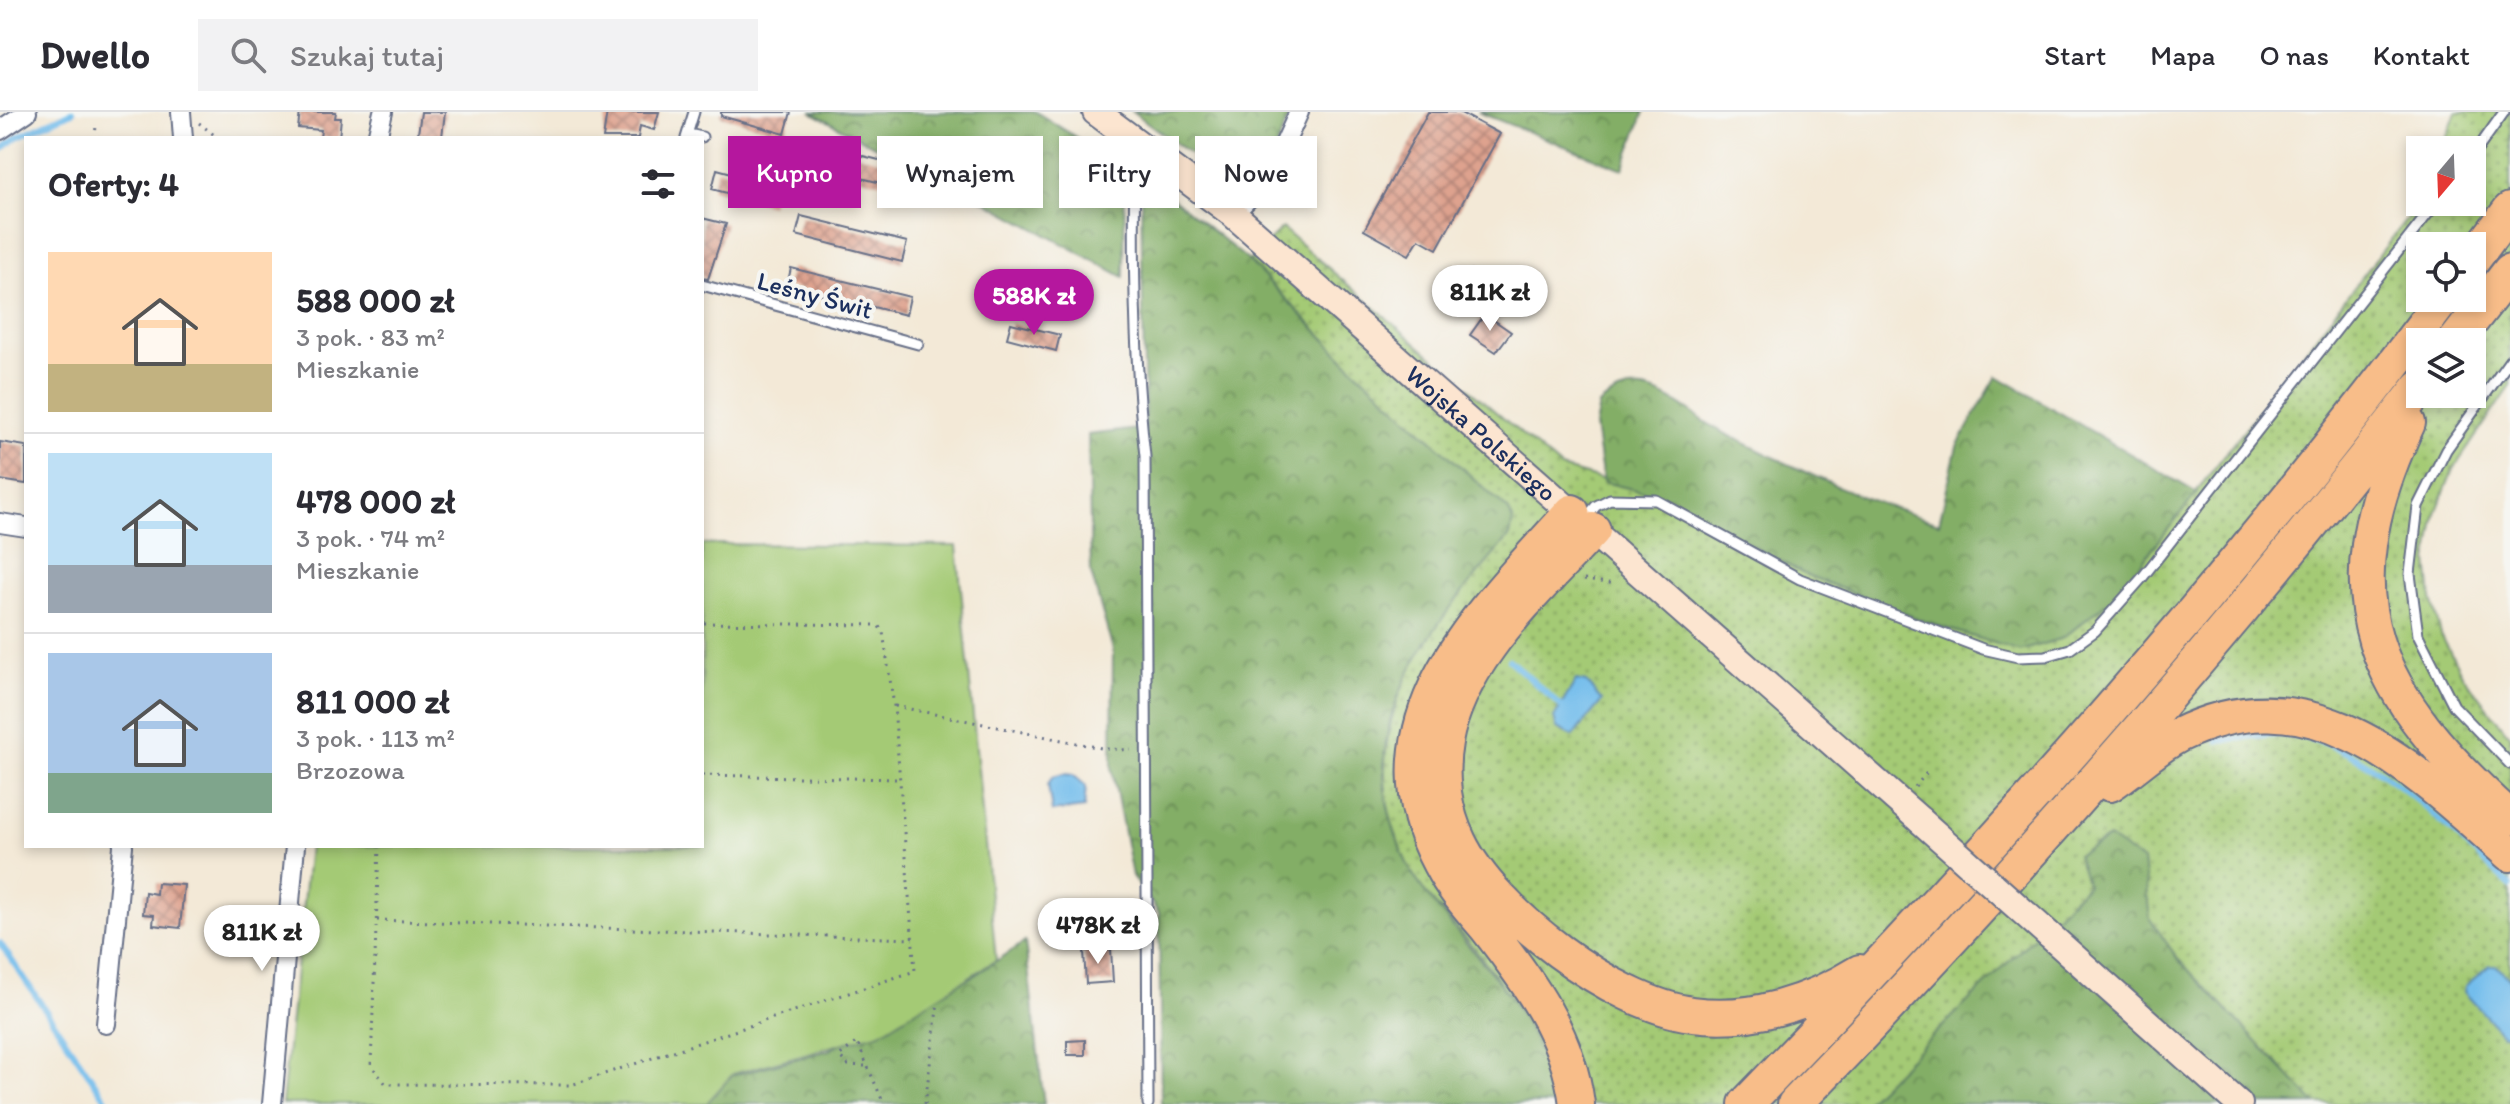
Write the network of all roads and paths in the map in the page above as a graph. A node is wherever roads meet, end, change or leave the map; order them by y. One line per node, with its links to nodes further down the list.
1 (27, 112): 9 (street)
2 (181, 112): 11 (street)
3 (383, 112): 12 (street)
4 (694, 112): 13 (lane)
5 (1096, 112): 14 (main road, Wojska Polskiego)
6 (1299, 112): 19 (street)
7 (2504, 112): 15 (lane)
8 (96, 125): 10 (path)
9 (0, 130)
10 (95, 136)
11 (183, 136)
12 (377, 136)
13 (687, 136)
14 (1132, 136)
15 (2486, 137)
16 (1179, 171): 19 (main road, Wojska Polskiego)
17 (1134, 208): 35 (lane)
18 (2510, 210): 21 (highway)
19 (1233, 214): 30 (main road, Wojska Polskiego)
20 (2426, 216): 30 (lane)
21 (2486, 242)
22 (2510, 271): 25 (highway)
23 (704, 286): 26 (lane, Leśny Świt)
24 (2433, 312): 48 (highway)
25 (2466, 328)
26 (918, 344)
27 (2510, 360): 36 (lane)
28 (2406, 404): 41 (highway)
29 (2415, 408): 42 (highway)
30 (1583, 521): 48 (highway); 57 (highway); 60 (main road, Wojska Polskiego, bridge)
31 (0, 523): 32 (street)
32 (24, 527)
33 (704, 623): 34 (path)
34 (894, 706): 35 (path); 39 (path)
35 (1147, 751): 56 (lane)
36 (2510, 764)
37 (1928, 771): 40 (path)
38 (704, 775): 39 (path)
39 (899, 779): 49 (path)
40 (1910, 793)
41 (2071, 808): 46 (highway); 59 (highway)
42 (2510, 818)
43 (123, 848): 51 (street)
44 (295, 848): 53 (street)
45 (379, 848): 47 (path)
46 (2510, 854)
47 (377, 920): 49 (path); 49 (path)
48 (1909, 935): 58 (highway)
49 (913, 939)
50 (938, 1001): 55 (path)
51 (106, 1024)
52 (865, 1066): 52 (path); 54 (path)
53 (272, 1104)
54 (884, 1104)
55 (925, 1104)
56 (1148, 1104)
57 (1577, 1104)
58 (1746, 1104)
59 (1795, 1104)
60 (2239, 1104)

